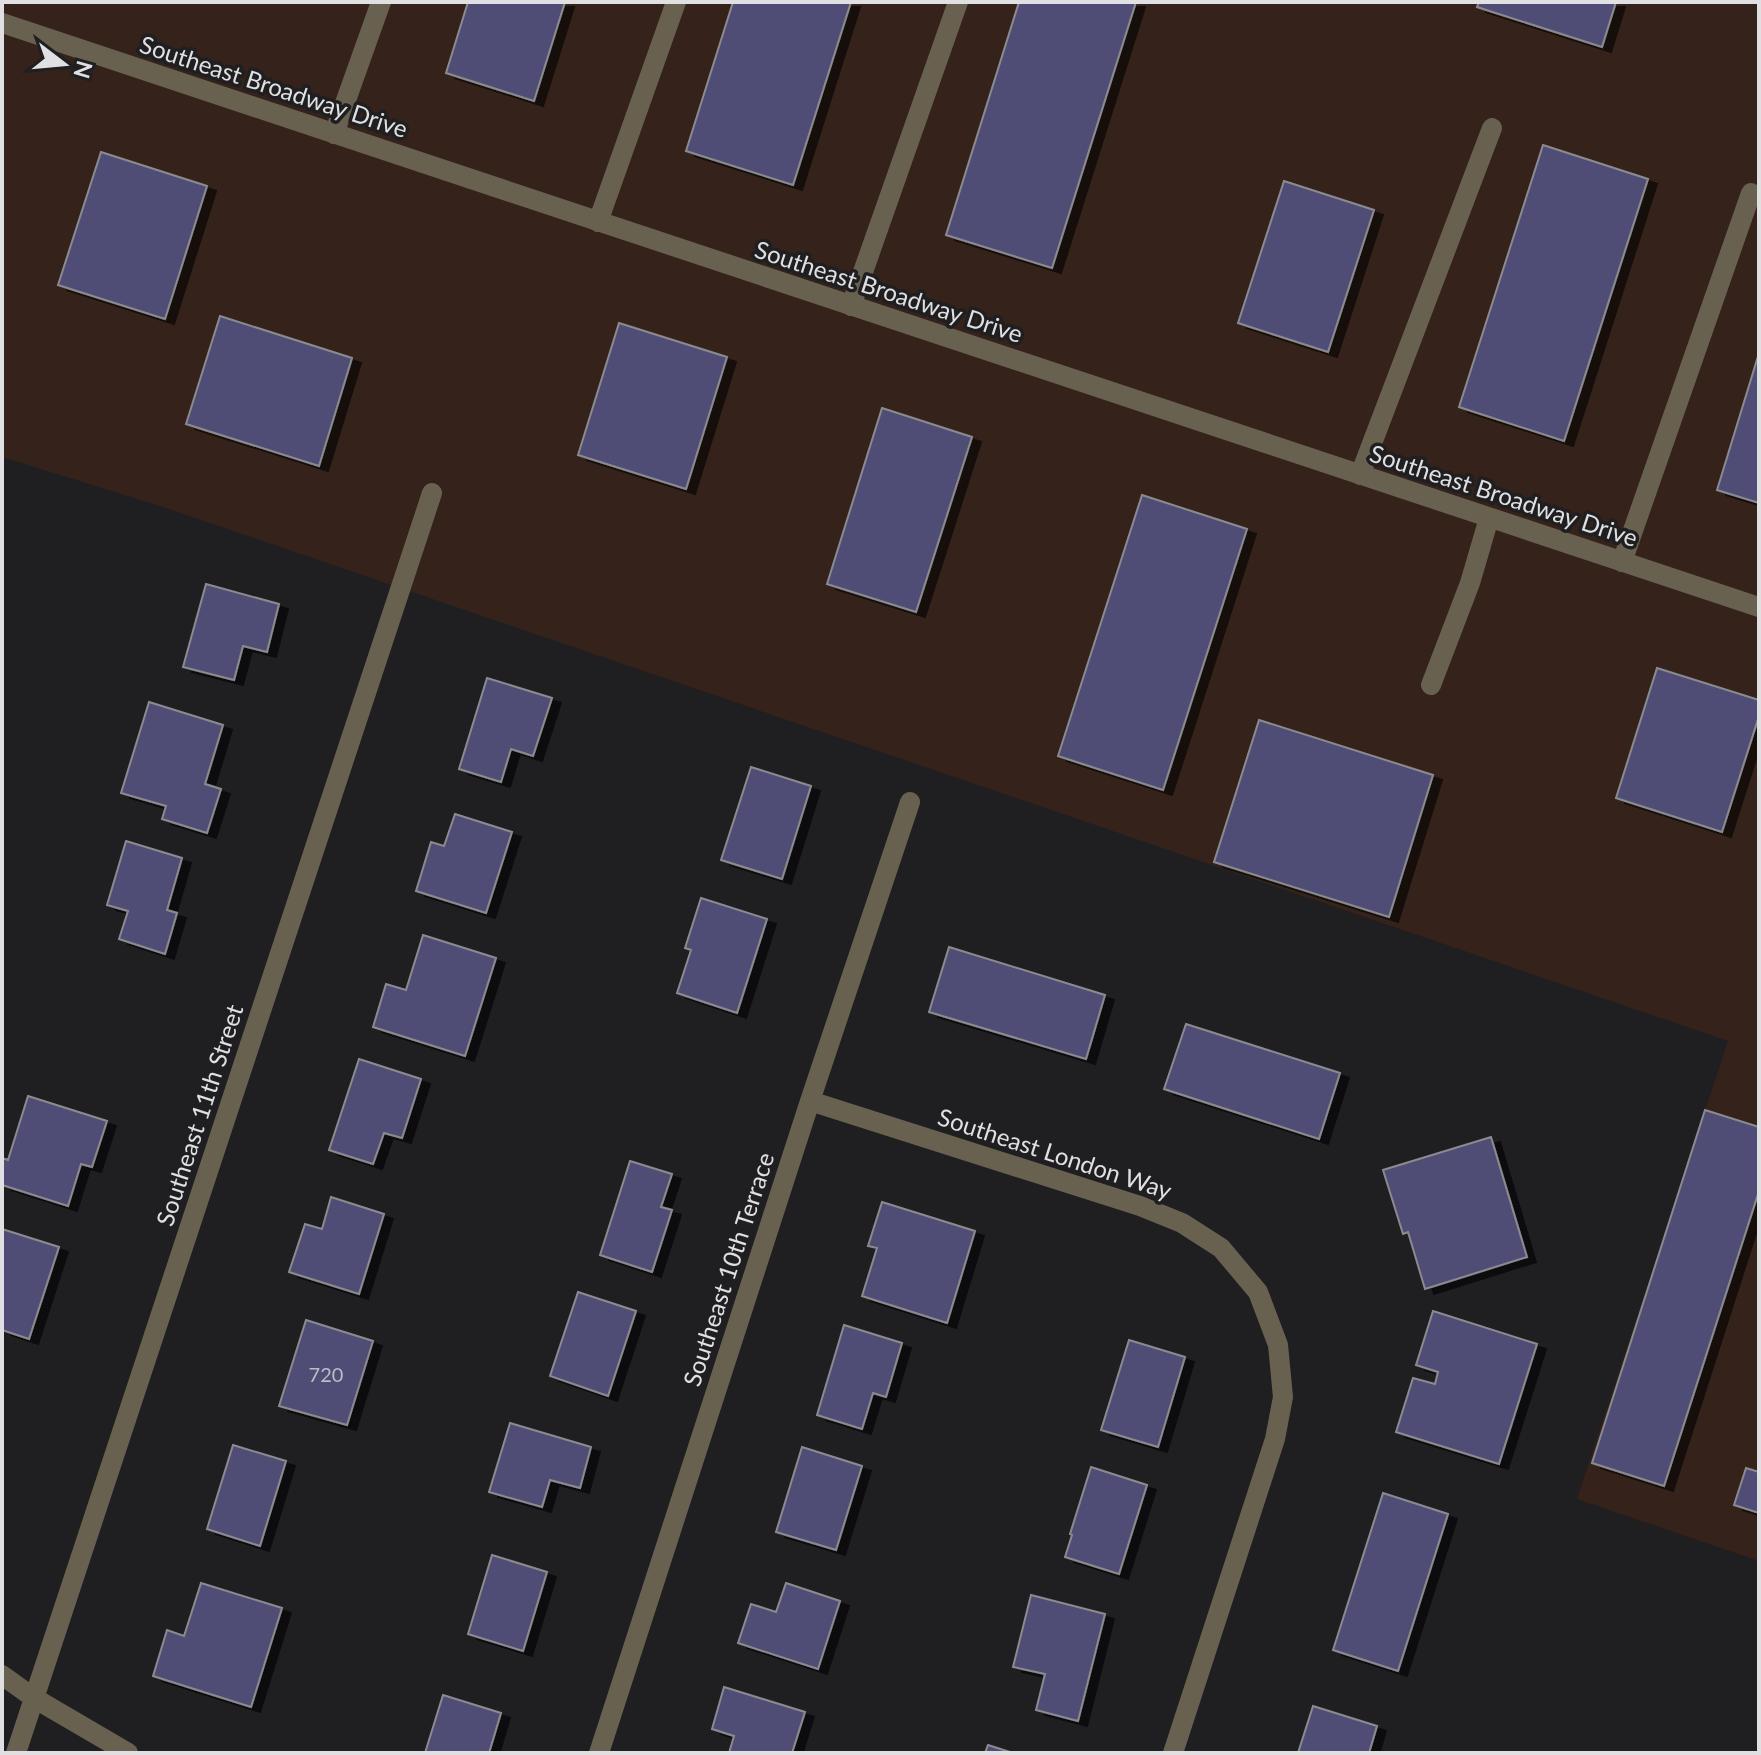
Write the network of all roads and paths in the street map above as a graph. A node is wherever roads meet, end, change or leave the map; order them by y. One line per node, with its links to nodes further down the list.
1 (381, 2): 6 (street)
2 (676, 2): 8 (street)
3 (958, 2): 9 (street)
4 (2, 23): 6 (street, Southeast Broadway Drive)
5 (1492, 128): 10 (street)
6 (334, 134): 8 (street, Southeast Broadway Drive)
7 (1751, 193): 13 (street)
8 (598, 222): 9 (street, Southeast Broadway Drive)
9 (851, 306): 10 (street, Southeast Broadway Drive)
10 (1360, 475): 12 (street, Southeast Broadway Drive)
11 (432, 493): 19 (street, Southeast 11th Street)
12 (1489, 518): 13 (street, Southeast Broadway Drive); 15 (street)
13 (1622, 562): 14 (street, Southeast Broadway Drive)
14 (1759, 607)
15 (1431, 685)
16 (910, 802): 17 (street, Southeast 10th Terrace)
17 (810, 1101): 22 (street, Southeast 10th Terrace); 23 (street, Southeast London Way)
18 (2, 1675): 19 (street)
19 (34, 1698): 20 (street, Southeast 11th Street); 21 (street)
20 (16, 1753)
21 (128, 1753)
22 (599, 1753)
23 (1173, 1753)

